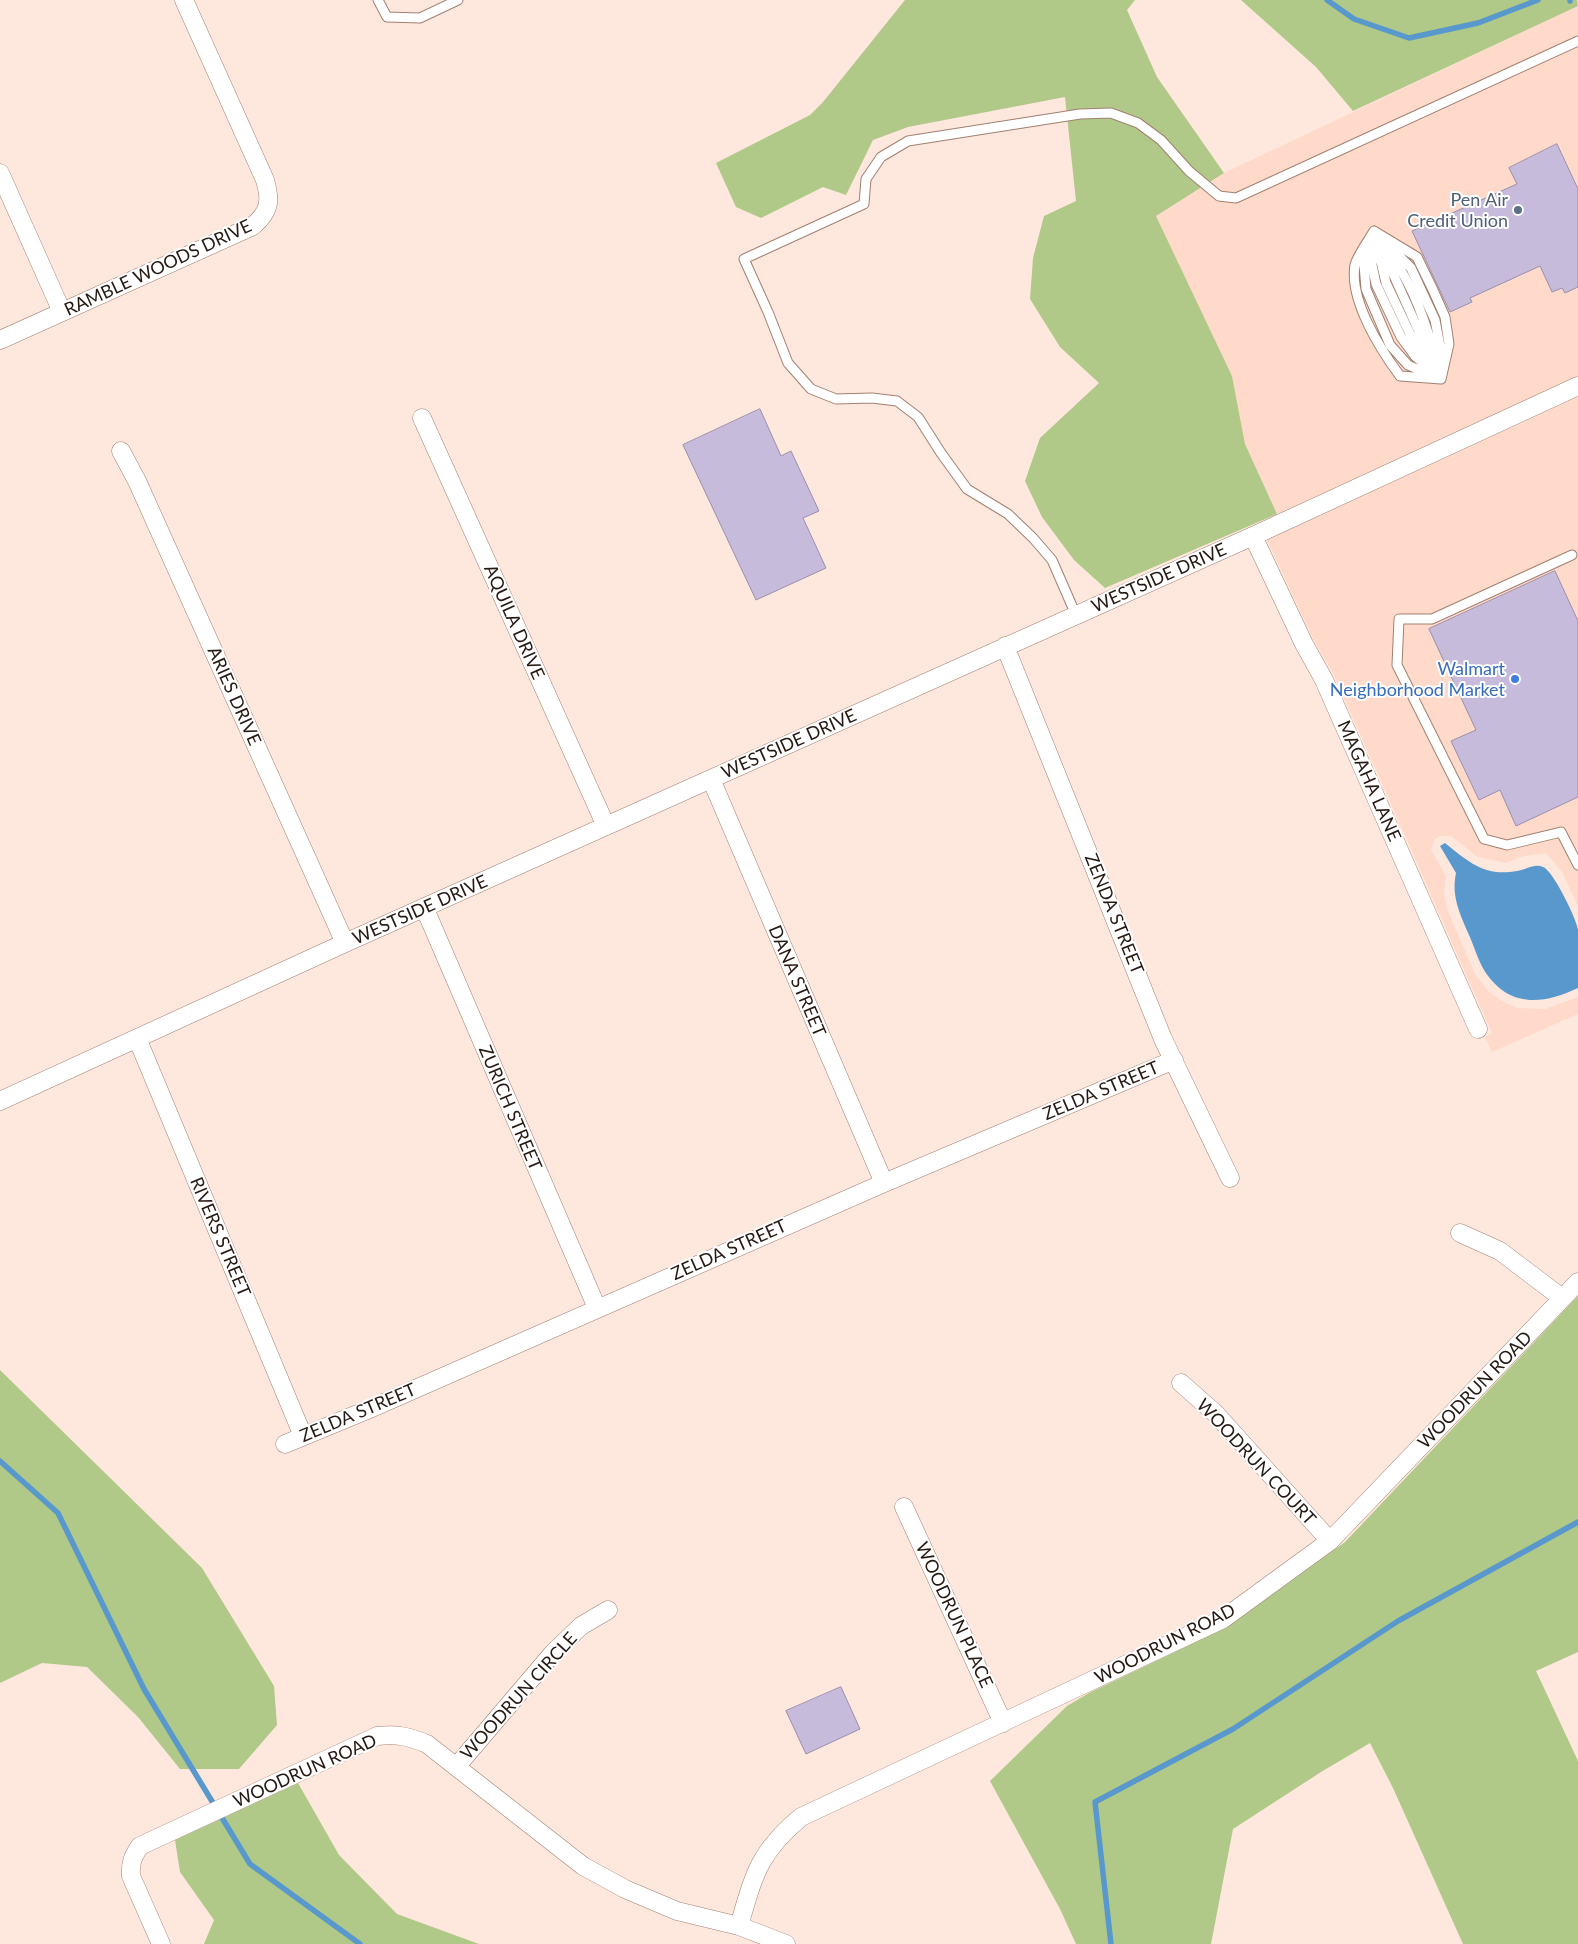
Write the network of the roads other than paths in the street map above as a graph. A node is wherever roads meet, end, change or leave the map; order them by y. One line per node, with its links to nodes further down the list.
1 (184, 0): 7 (street, RAMBLE WOODS DRIVE)
2 (378, 0): 3 (lane)
3 (458, 0)
4 (1578, 41): 15 (lane)
5 (0, 173): 7 (street)
6 (1374, 231): 9 (lane); 9 (lane); 9 (lane); 9 (lane); 9 (lane)
7 (62, 312): 8 (street, RAMBLE WOODS DRIVE)
8 (0, 340)
9 (1441, 379)
10 (1578, 386): 13 (street, WESTSIDE DRIVE)
11 (422, 418): 18 (street, AQUILA DRIVE)
12 (121, 451): 21 (street, ARIES DRIVE)
13 (1253, 536): 15 (street, WESTSIDE DRIVE); 22 (street, MAGAHA LANE)
14 (1572, 556): 19 (lane)
15 (1076, 615): 16 (street, WESTSIDE DRIVE)
16 (1006, 646): 17 (street, WESTSIDE DRIVE); 24 (street, ZENDA STREET)
17 (711, 779): 18 (street, WESTSIDE DRIVE); 27 (street, DANA STREET)
18 (606, 826): 20 (street, WESTSIDE DRIVE)
19 (1578, 865)
20 (425, 909): 21 (street, WESTSIDE DRIVE); 31 (street, ZURICH STREET)
21 (345, 943): 23 (street, WESTSIDE DRIVE)
22 (1478, 1029)
23 (138, 1038): 25 (street, WESTSIDE DRIVE); 33 (street, RIVERS STREET)
24 (1174, 1060): 26 (street, ZENDA STREET); 27 (street, ZELDA STREET)
25 (0, 1101)
26 (1230, 1178)
27 (884, 1183): 31 (street, ZELDA STREET)
28 (1460, 1232): 30 (street)
29 (1578, 1282): 30 (street, WOODRUN ROAD)
30 (1562, 1298): 36 (street, WOODRUN ROAD)
31 (597, 1308): 33 (street, ZELDA STREET)
32 (1181, 1383): 36 (street, WOODRUN COURT)
33 (304, 1436): 34 (street, ZELDA STREET)
34 (285, 1444)
35 (904, 1507): 38 (street, WOODRUN PLACE)
36 (1330, 1542): 38 (street, WOODRUN ROAD)
37 (608, 1610): 39 (street, WOODRUN CIRCLE)
38 (1003, 1723): 40 (street, WOODRUN ROAD)
39 (456, 1767): 40 (street, WOODRUN ROAD); 41 (street, WOODRUN ROAD)
40 (739, 1926): 42 (street, WOODRUN ROAD)
41 (161, 1944)
42 (786, 1944)

